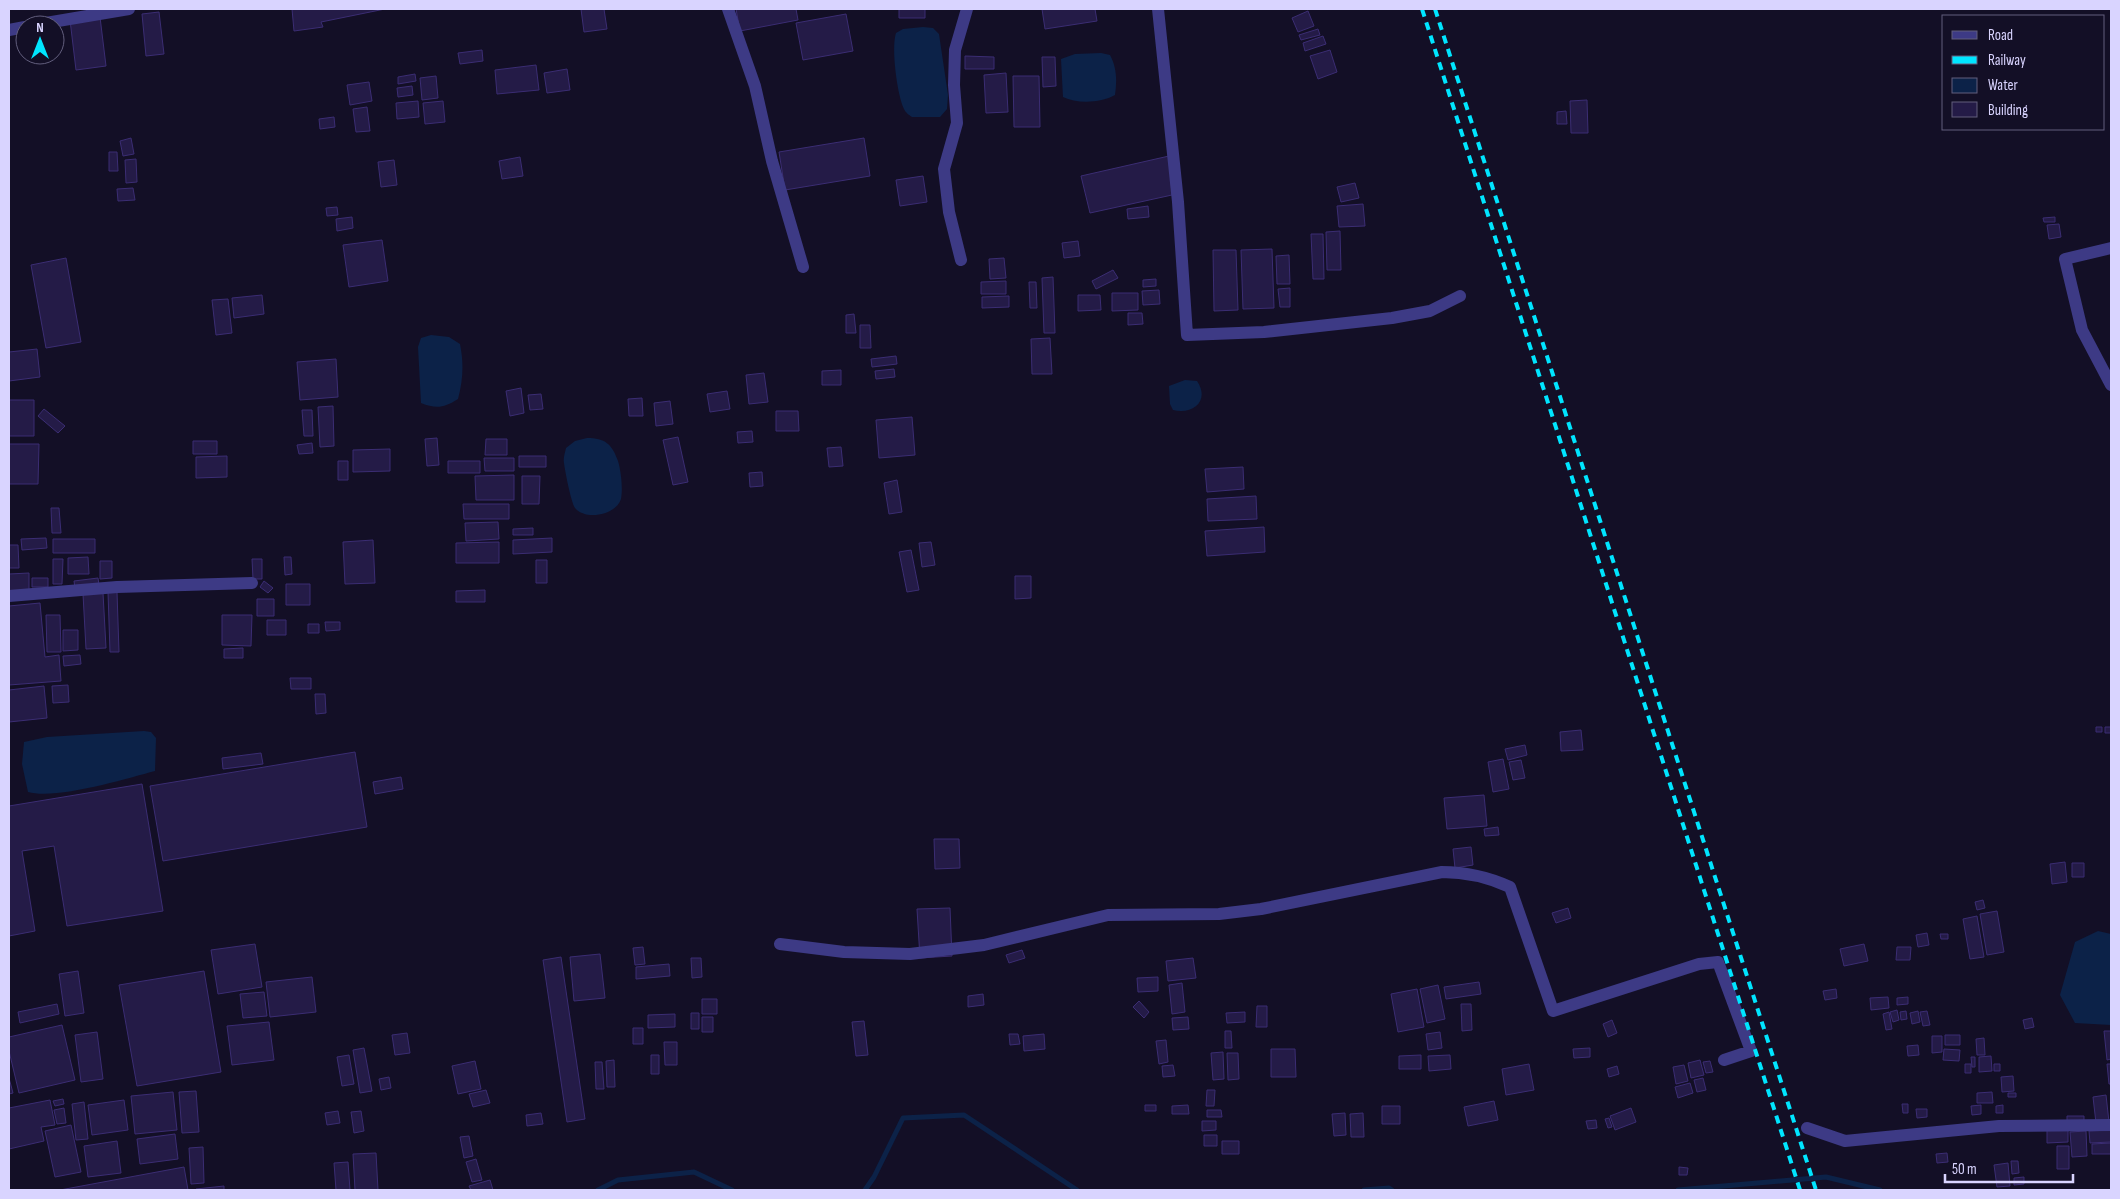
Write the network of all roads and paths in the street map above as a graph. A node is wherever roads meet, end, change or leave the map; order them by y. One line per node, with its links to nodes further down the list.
1 (129, 9): 5 (street)
2 (728, 9): 8 (street)
3 (967, 9): 7 (street)
4 (1158, 9): 9 (street)
5 (65, 20)
6 (2111, 248): 10 (street)
7 (961, 260)
8 (803, 267)
9 (1460, 296)
10 (2111, 385)
11 (252, 583): 12 (street)
12 (9, 596)
13 (780, 944): 14 (street)
14 (1724, 1060)
15 (2111, 1125): 16 (street)
16 (1807, 1128)

